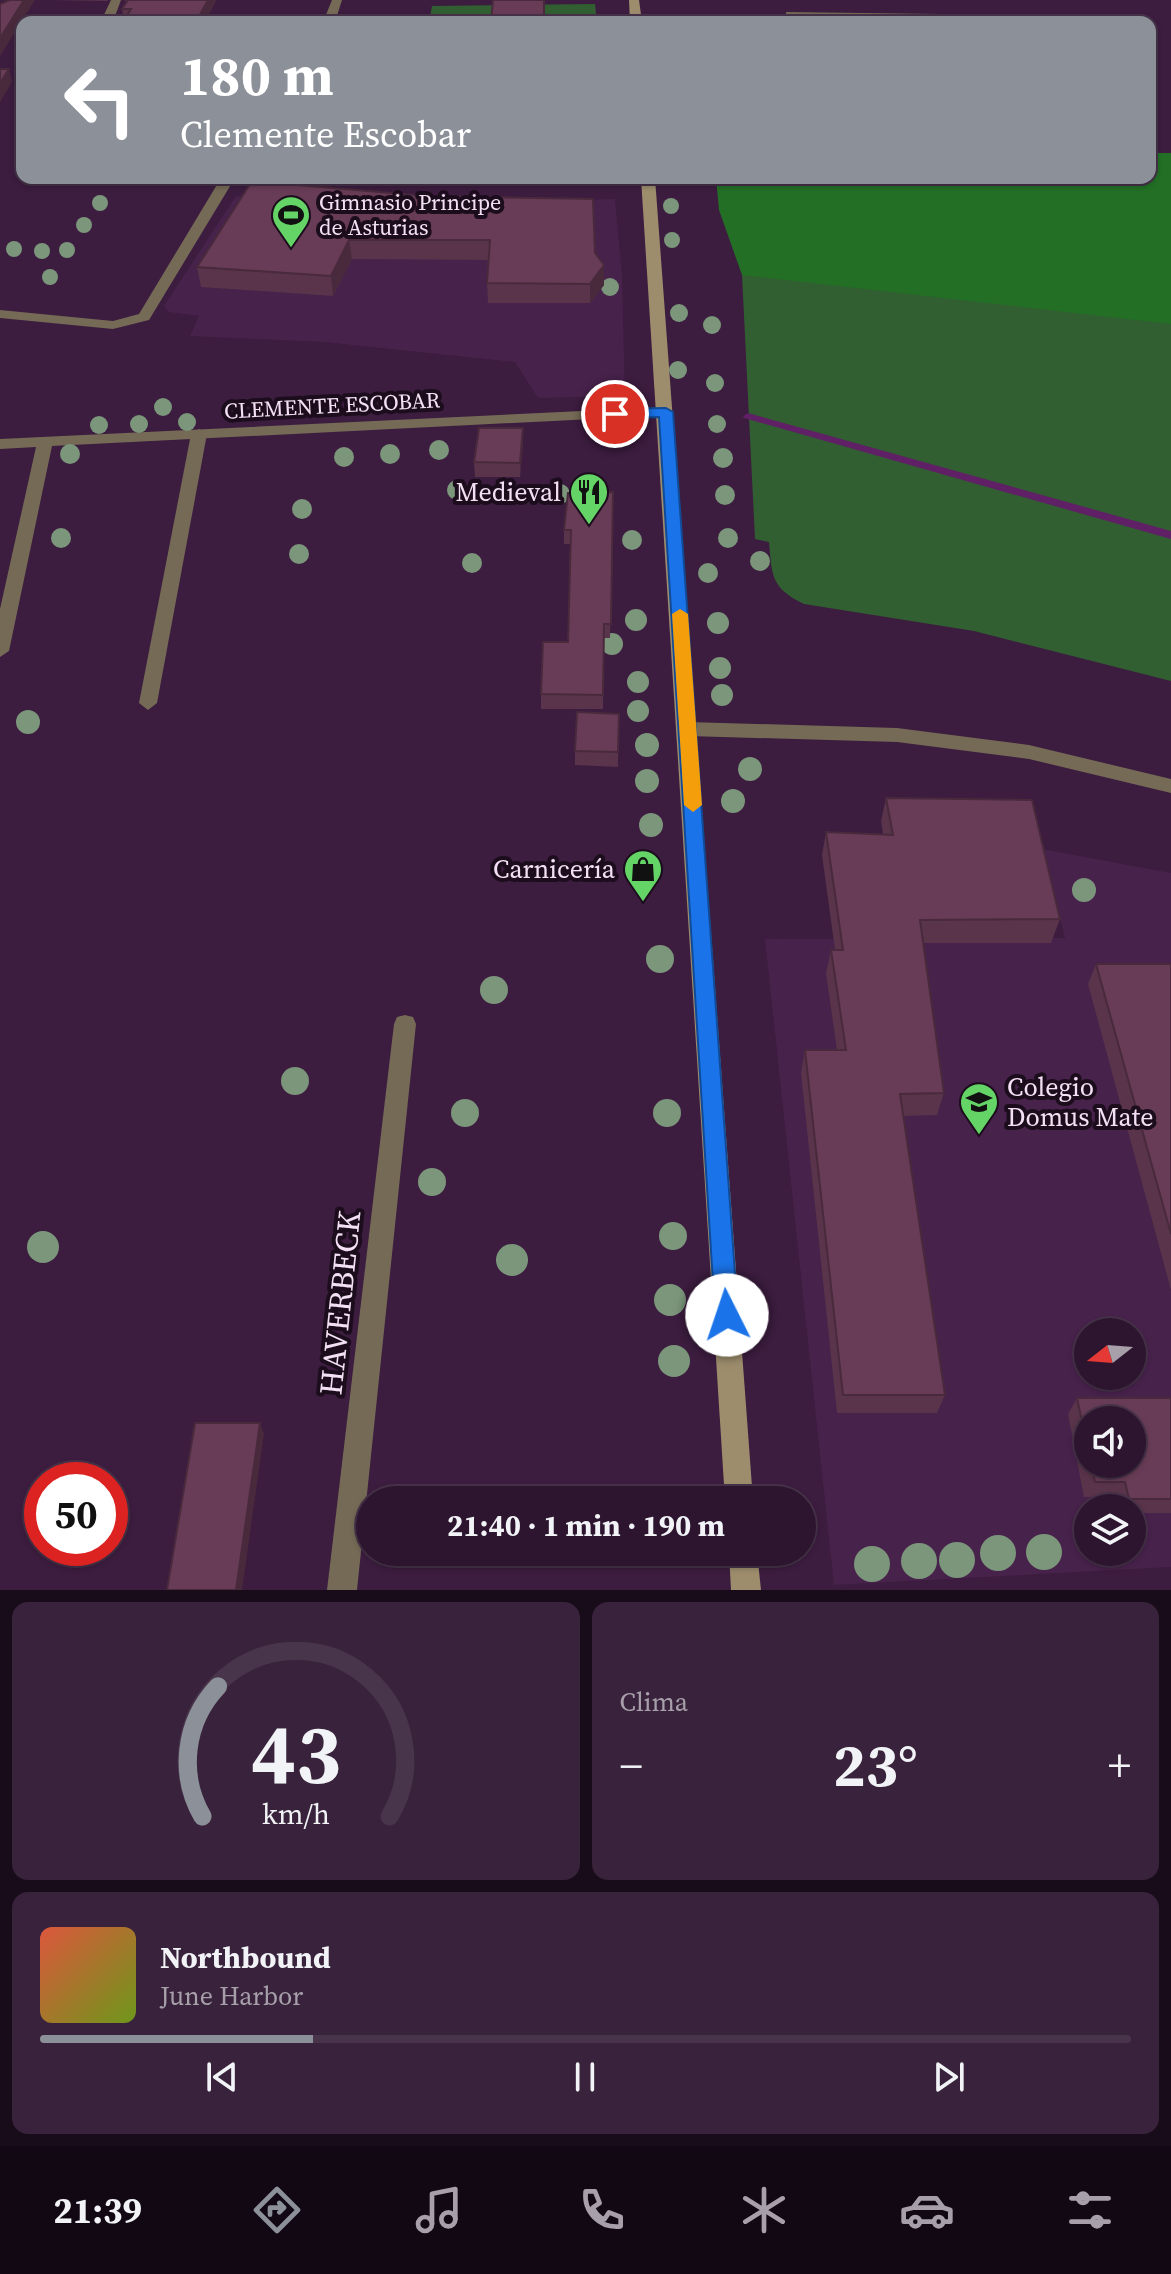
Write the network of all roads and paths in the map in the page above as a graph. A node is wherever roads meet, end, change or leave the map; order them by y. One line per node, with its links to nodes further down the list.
1 (224, 184): 3 (street)
2 (648, 184): 4 (main road)
3 (0, 314)
4 (666, 412): 5 (street, CLEMENTE ESCOBAR); 10 (main road)
5 (199, 434): 6 (street, CLEMENTE ESCOBAR); 9 (street)
6 (45, 442): 7 (street, CLEMENTE ESCOBAR); 8 (street)
7 (0, 444)
8 (0, 651)
9 (148, 703)
10 (688, 729): 11 (street); 13 (main road)
11 (1171, 786)
12 (405, 1024): 15 (street, HAVERBECK)
13 (738, 1486)
14 (744, 1566): 16 (main road)
15 (342, 1590)
16 (746, 1590)

